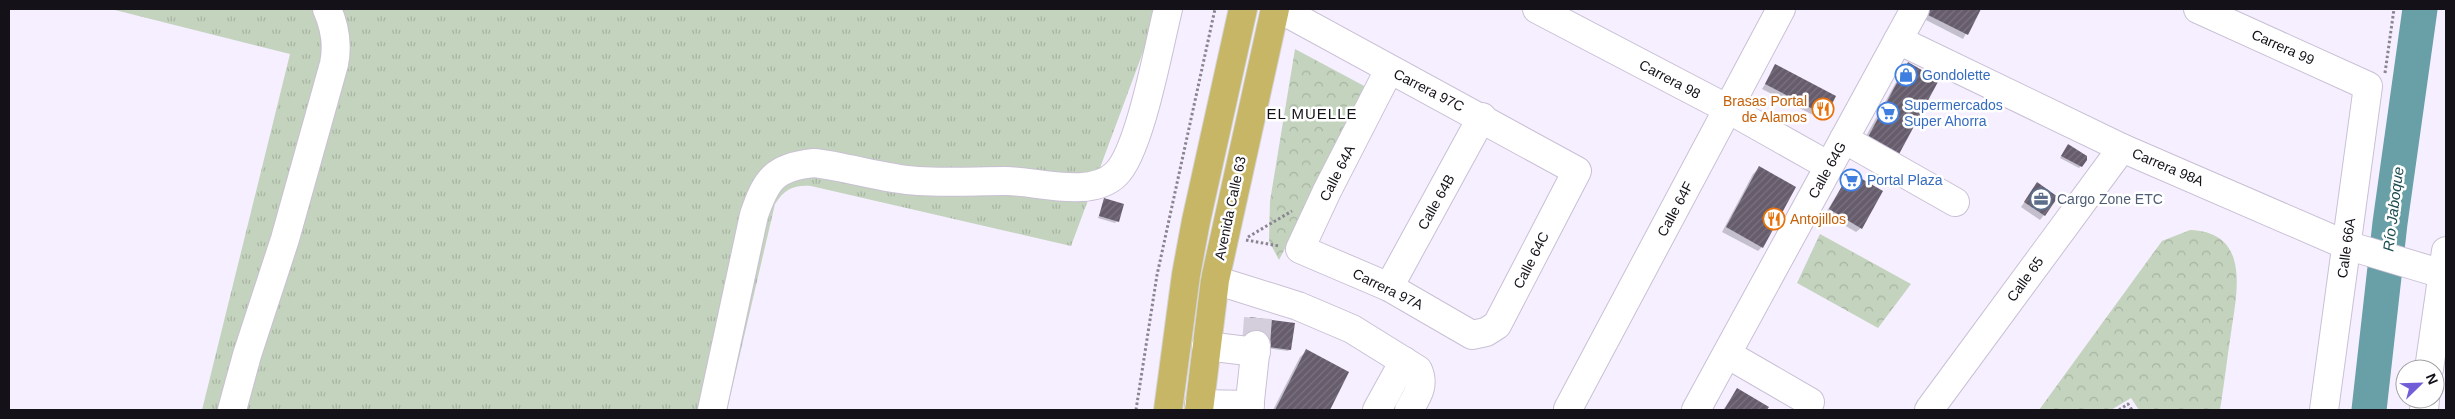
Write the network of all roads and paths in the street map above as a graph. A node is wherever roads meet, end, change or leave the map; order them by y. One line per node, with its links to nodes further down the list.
1 (327, 9): 37 (street)
2 (1168, 9): 38 (street)
3 (1216, 9): 39 (path)
4 (1243, 9): 40 (main road)
5 (1275, 9): 27 (main road, Avenida Calle 63)
6 (1280, 9): 14 (street, Carrera 97C)
7 (1537, 9): 12 (street, Carrera 98)
8 (1781, 9): 16 (street, Calle 64F)
9 (1915, 9): 13 (street, Calle 64G)
10 (2198, 9): 11 (street, Carrera 99)
11 (2228, 15): 15 (street, Carrera 99)
12 (1575, 18): 16 (street, Carrera 98)
13 (1898, 40): 18 (street, Calle 64G); 19 (street, Carrera 98A)
14 (1389, 70): 17 (street, Carrera 97C); 25 (street, Calle 64A)
15 (2368, 86): 24 (street, Calle 66A)
16 (1728, 109): 20 (street, Carrera 98); 43 (street, Calle 64F)
17 (1482, 117): 21 (street, Carrera 97C); 28 (street, Calle 64B)
18 (1844, 139): 20 (street, Calle 64G); 22 (street)
19 (2122, 148): 24 (street, Carrera 98A); 45 (street, Calle 65)
20 (1829, 166): 31 (street, Calle 64G)
21 (1577, 171): 29 (street, Calle 64C)
22 (1955, 202)
23 (1293, 210): 25 (path)
24 (2346, 245): 26 (street, Carrera 98A); 48 (street, Calle 66A)
25 (1300, 250): 28 (street, Carrera 97A)
26 (2441, 267): 32 (street)
27 (1215, 280): 30 (main road, Avenida Calle 63); 33 (street)
28 (1389, 287): 29 (street, Carrera 97A)
29 (1472, 335)
30 (1206, 346): 35 (main road, Avenida Calle 63); 36 (street)
31 (1727, 354): 34 (street); 44 (street, Calle 64G)
32 (2430, 359)
33 (1404, 361): 41 (street); 42 (street)
34 (1810, 402)
35 (1199, 407): 36 (street)
36 (1250, 408)
37 (232, 410)
38 (712, 410)
39 (1136, 410)
40 (1168, 410)
41 (1377, 410)
42 (1409, 410)
43 (1569, 410)
44 (1696, 410)
45 (1929, 410)
46 (2119, 410): 47 (path)
47 (2132, 410)
48 (2324, 410)

